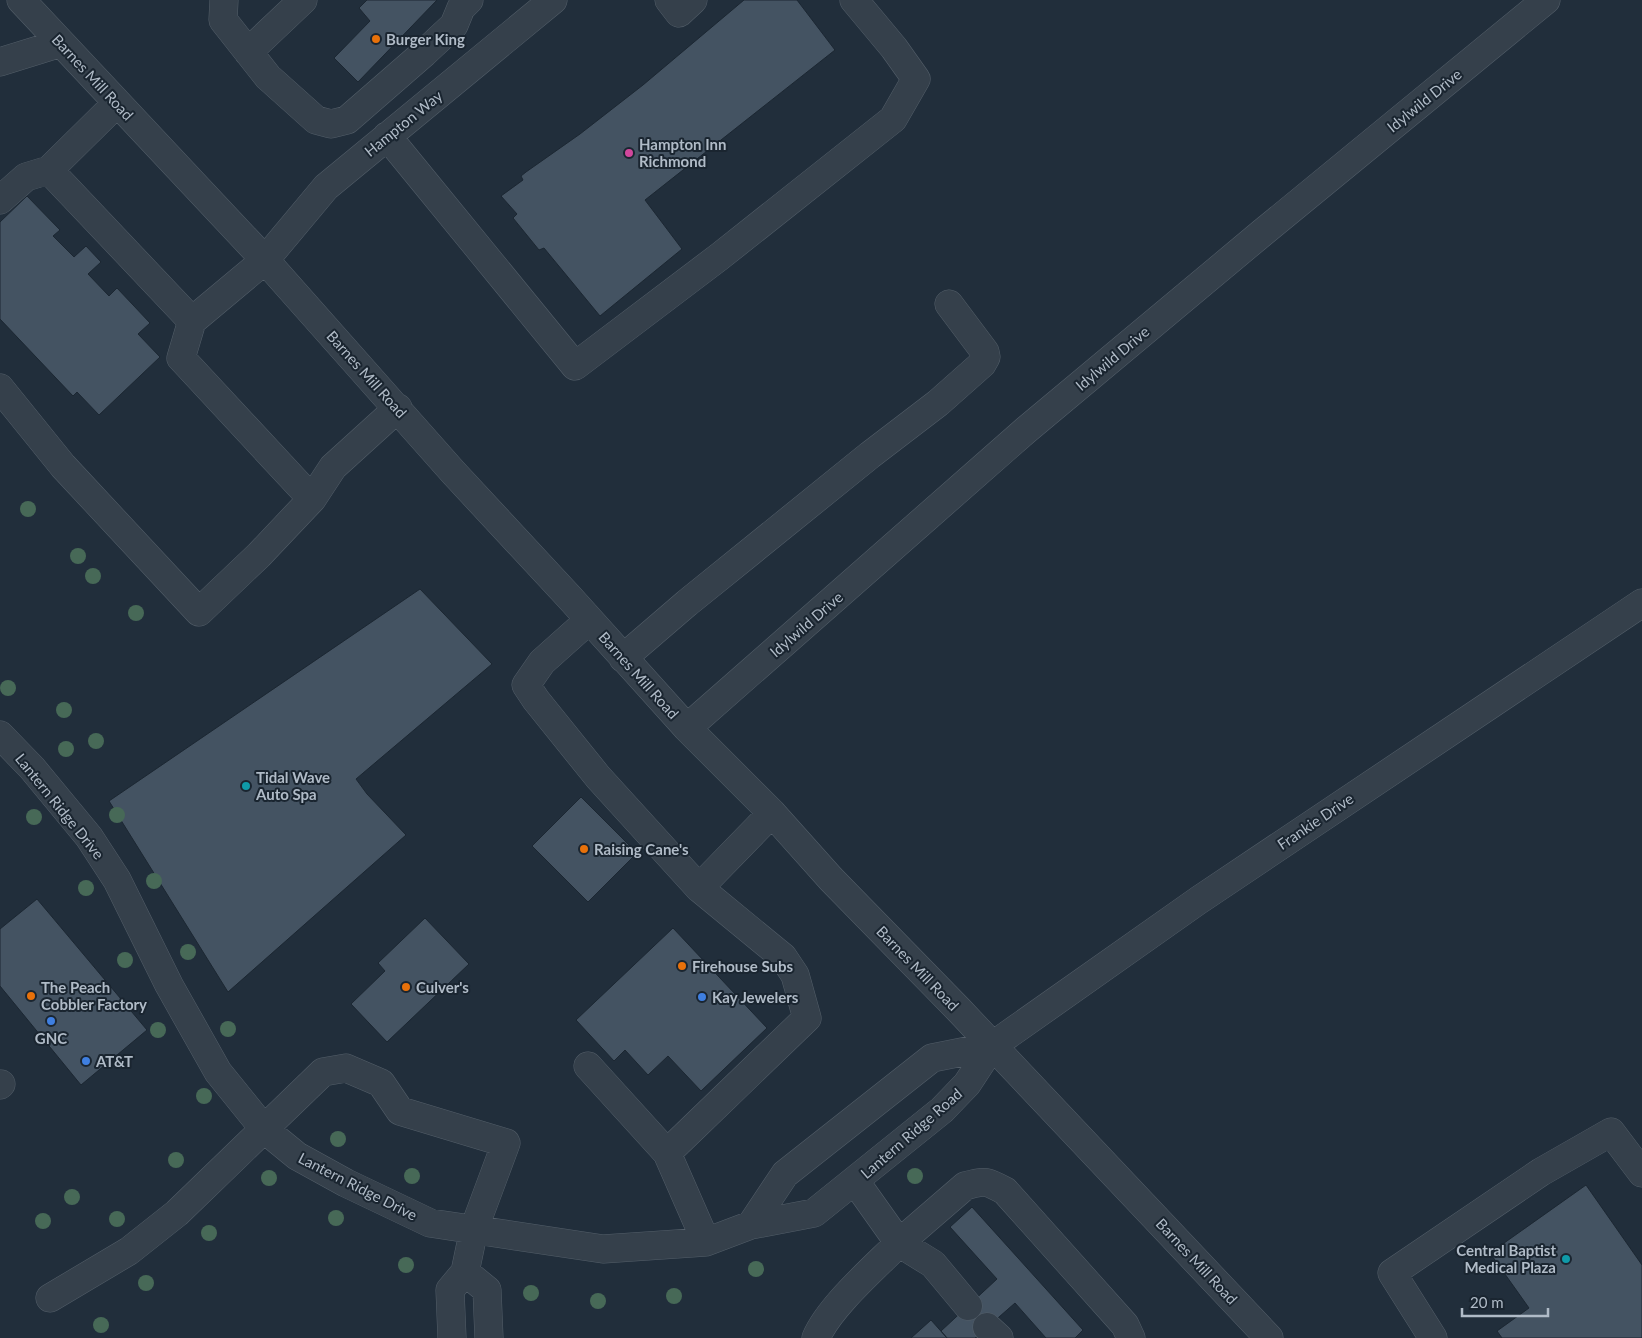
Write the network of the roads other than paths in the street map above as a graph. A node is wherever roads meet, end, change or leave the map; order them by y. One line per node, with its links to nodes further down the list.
1 (21, 0): 10 (street, Barnes Mill Road)
2 (224, 0): 11 (street)
3 (303, 0): 11 (street)
4 (469, 0): 11 (street)
5 (669, 0): 6 (street)
6 (693, 0)
7 (854, 0): 14 (street)
8 (1546, 0): 26 (street, Idylwild Drive)
9 (548, 2): 14 (street, Hampton Way)
10 (61, 43): 12 (street); 13 (street, Barnes Mill Road)
11 (248, 52)
12 (0, 62)
13 (117, 103): 15 (street); 17 (street, Barnes Mill Road)
14 (387, 136): 17 (street, Hampton Way)
15 (49, 170): 16 (street); 19 (street)
16 (0, 200)
17 (266, 260): 19 (street, Hampton Way); 21 (street, Barnes Mill Road)
18 (949, 304): 25 (street)
19 (192, 321): 22 (street)
20 (0, 388): 22 (street)
21 (398, 408): 22 (street); 24 (street, Barnes Mill Road)
22 (312, 499)
23 (1642, 603): 30 (street, Frankie Drive)
24 (589, 620): 25 (street, Barnes Mill Road); 29 (street)
25 (623, 658): 26 (street, Barnes Mill Road)
26 (687, 728): 28 (street, Barnes Mill Road)
27 (0, 735): 32 (street, Lantern Ridge Drive)
28 (772, 813): 29 (street); 30 (street, Barnes Mill Road)
29 (699, 888): 33 (street)
30 (992, 1046): 35 (street, Lantern Ridge Road); 36 (street); 47 (street, Barnes Mill Road)
31 (588, 1066): 33 (street)
32 (264, 1129): 37 (street, Lantern Ridge Drive); 37 (street); 41 (street)
33 (667, 1153): 38 (street)
34 (1642, 1173): 48 (street)
35 (856, 1182): 36 (street, Lantern Ridge Road); 39 (street)
36 (752, 1224): 38 (street, Lantern Ridge Drive)
37 (474, 1229): 38 (street, Lantern Ridge Drive); 40 (street)
38 (706, 1242)
39 (899, 1243): 42 (street); 45 (street); 46 (street)
40 (465, 1272): 43 (street); 44 (street)
41 (50, 1298)
42 (968, 1306)
43 (452, 1338)
44 (489, 1338)
45 (816, 1338)
46 (1132, 1338)
47 (1269, 1338)
48 (1433, 1338)

